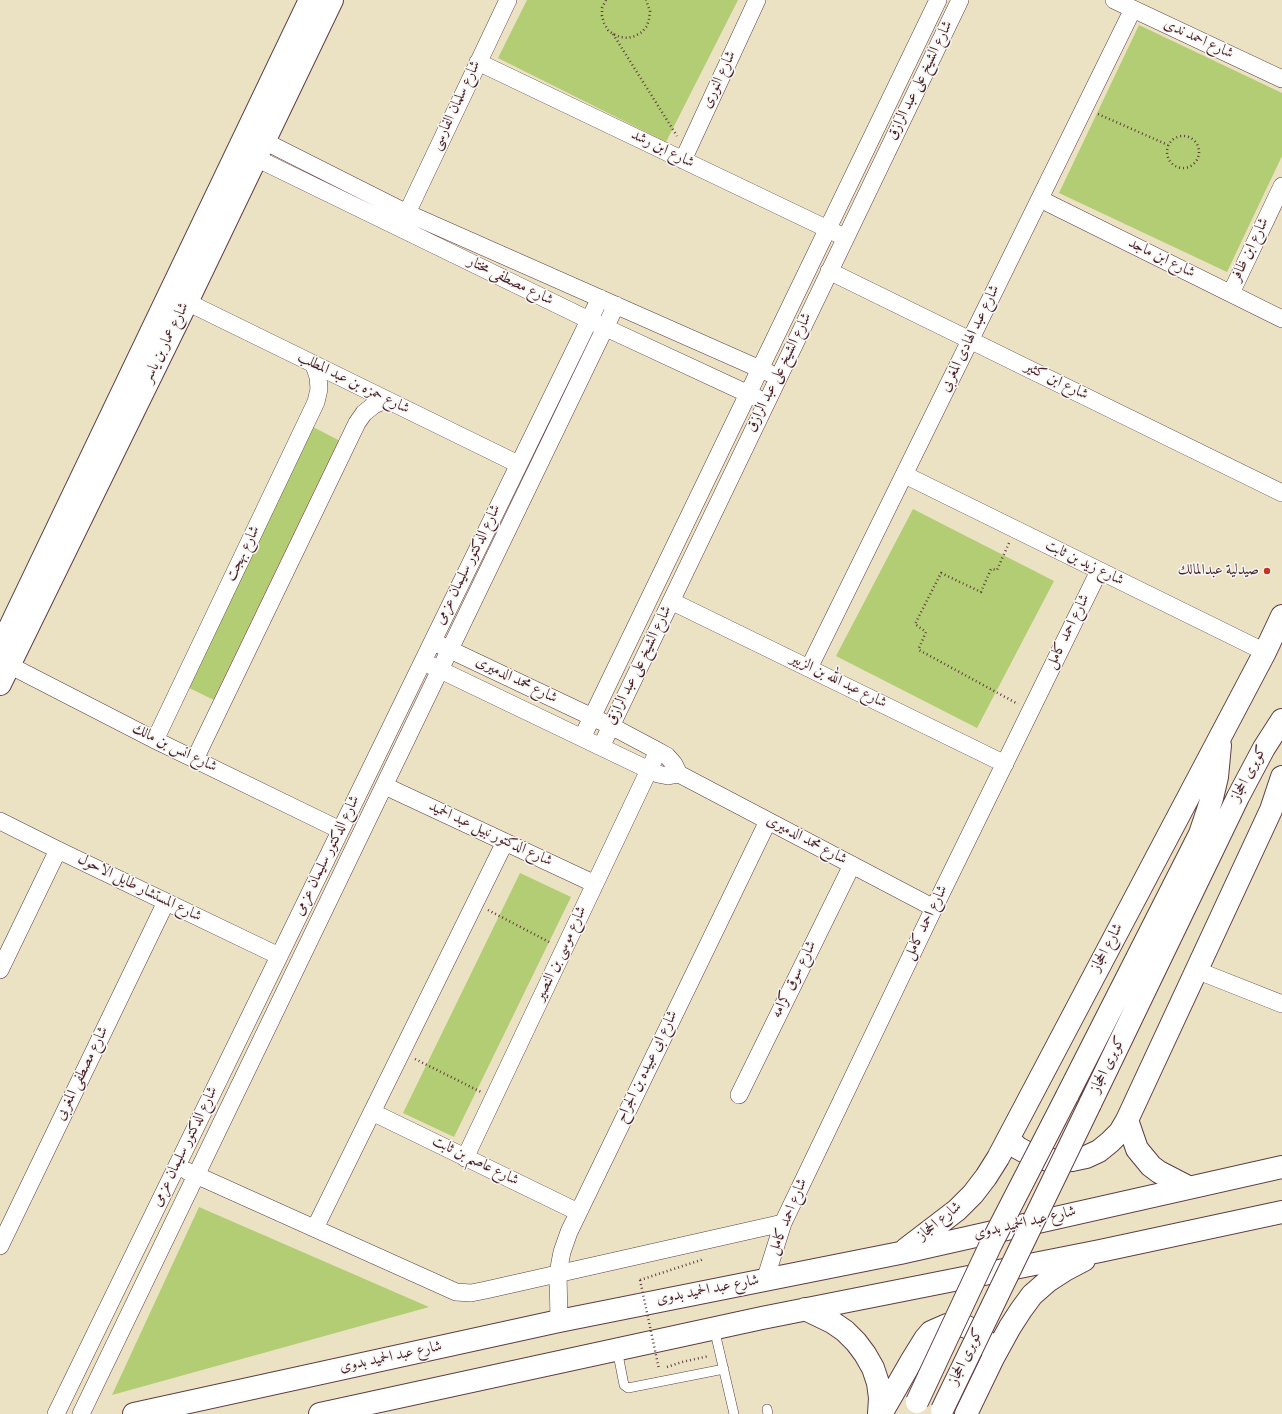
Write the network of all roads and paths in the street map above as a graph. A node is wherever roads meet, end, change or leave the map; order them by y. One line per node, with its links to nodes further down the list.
1 (310, 0): 49 (main road, شارع عمار بن ياسر)
2 (332, 0): 16 (main road, شارع عمار بن ياسر)
3 (508, 0): 12 (street, شارع سلمان الفارسى)
4 (606, 0): 11 (path)
5 (646, 0): 11 (path)
6 (757, 0): 17 (street, شارع النورى)
7 (938, 0): 21 (street, شارع الشيخ على عبد الرازق)
8 (960, 0): 22 (street, شارع الشيخ على عبد الرازق)
9 (1114, 0): 10 (street, شارع احمد ندى)
10 (1134, 9): 13 (street, شارع احمد ندى); 14 (street, شارع عبد الهادى المغربى)
11 (613, 34): 17 (path)
12 (478, 62): 17 (street, شارع ابن رشد); 20 (street, شارع سلمان الفارسى)
13 (1282, 79)
14 (1085, 108): 15 (path); 19 (street, شارع عبد الهادى المغربى)
15 (1168, 145): 15 (path)
16 (260, 149): 20 (street, شارع مصطفى مختار); 26 (main road, شارع عمار بن ياسر); 29 (street, شارع مصطفى مختار)
17 (684, 156): 21 (street, شارع ابن رشد)
18 (1282, 186): 24 (street, شارع ابن ظافر)
19 (1040, 199): 24 (street, شارع ابن ماجد); 31 (street, شارع عبد الهادى المغربى)
20 (407, 213): 25 (street, شارع مصطفى مختار)
21 (828, 229): 22 (street, شارع ابن رشد); 33 (street, شارع الشيخ على عبد الرازق)
22 (845, 238): 23 (street, شارع الشيخ على عبد الرازق)
23 (829, 271): 31 (street, شارع ابن كثير); 34 (street, شارع الشيخ على عبد الرازق)
24 (1231, 293): 28 (street, شارع ابن ماجد)
25 (600, 298): 27 (street, شارع مصطفى مختار); 29 (street, شارع الدكتور سليمان عزمى)
26 (187, 302): 32 (street, شارع حمزه بن عبد المطلب); 49 (main road, شارع عمار بن ياسر)
27 (616, 305): 30 (street, شارع الدكتور سليمان عزمى); 33 (street, شارع مصطفى مختار)
28 (1282, 319)
29 (589, 320): 30 (street, شارع مصطفى مختار); 38 (street, شارع الدكتور سليمان عزمى)
30 (605, 328): 35 (street, شارع مصطفى مختار); 46 (street, شارع الدكتور سليمان عزمى)
31 (971, 340): 39 (street, شارع عبد الهادى المغربى); 40 (street, شارع ابن كثير)
32 (314, 365): 36 (street, شارع حمزه بن عبد المطلب); 58 (street, شارع بهجت)
33 (760, 368): 34 (street, شارع مصطفى مختار); 35 (street, شارع الشيخ على عبد الرازق)
34 (778, 377): 37 (street, شارع الشيخ على عبد الرازق)
35 (748, 394): 37 (street, شارع مصطفى مختار); 53 (street, شارع الشيخ على عبد الرازق)
36 (385, 400): 38 (street, شارع حمزه بن عبد المطلب); 61 (street)
37 (767, 402): 43 (street, شارع الشيخ على عبد الرازق)
38 (518, 464): 45 (street, شارع الدكتور سليمان عزمى)
39 (905, 475): 41 (street, شارع زيد بن ثابت); 50 (street, شارع عبد الهادى المغربى)
40 (1282, 492)
41 (1016, 530): 42 (street, شارع زيد بن ثابت); 52 (path)
42 (1099, 571): 47 (street, شارع زيد بن ثابت); 52 (street, شارع احمد كامل)
43 (671, 601): 50 (street, شارع عبد الله بن الزبير); 55 (street, شارع الشيخ على عبد الرازق)
44 (1282, 616): 47 (main road, شارع الحجاز)
45 (432, 641): 46 (street, شارع محمد الدميرى); 48 (street, شارع الدكتور سليمان عزمى)
46 (450, 650): 51 (street, شارع الدكتور سليمان عزمى); 53 (street, شارع محمد الدميرى)
47 (1264, 652): 56 (main road, شارع الحجاز)
48 (422, 662): 51 (street, شارع محمد الدميرى); 69 (street, شارع الدكتور سليمان عزمى)
49 (3, 666): 58 (street, شارع انس بن مالك)
50 (809, 668): 62 (street, شارع عبد الله بن الزبير)
51 (440, 670): 57 (street, شارع محمد الدميرى); 66 (street, شارع الدكتور سليمان عزمى)
52 (1031, 710): 62 (street, شارع احمد كامل)
53 (592, 718): 55 (street, شارع محمد الدميرى); 57 (street, شارع الشيخ على عبد الرازق)
54 (1282, 720): 111 (main road, كوبرى الحجاز, bridge)
55 (611, 726): 59 (street, شارع الشيخ على عبد الرازق); 60 (street, شارع محمد الدميرى)
56 (1220, 735): 87 (main road, شارع الحجاز); 110 (main road, كوبرى الحجاز, bridge)
57 (582, 738): 59 (street, شارع محمد الدميرى)
58 (155, 740): 61 (street, شارع انس بن مالك)
59 (600, 747): 63 (street, شارع محمد الدميرى)
60 (658, 750): 63 (street, شارع موسى بن النصير); 64 (street, شارع محمد الدميرى)
61 (195, 759): 69 (street, شارع انس بن مالك)
62 (1005, 764): 76 (street, شارع احمد كامل)
63 (648, 770): 64 (street, شارع محمد الدميرى); 73 (street, شارع موسى بن النصير)
64 (679, 774): 68 (street, شارع محمد الدميرى)
65 (1282, 777): 80 (main road)
66 (385, 786): 70 (street, شارع الدكتور نبيل عبد الحميد); 91 (street, شارع الدكتور سليمان عزمى)
67 (0, 821): 71 (street, شارع المستشار طايل الاحول)
68 (768, 821): 72 (street, شارع محمد الدميرى); 93 (street, شارع ابى عبيده بن الجراح)
69 (340, 830): 78 (street, شارع الدكتور سليمان عزمى)
70 (505, 842): 73 (street, شارع الدكتور نبيل عبد الحميد); 75 (street)
71 (58, 850): 74 (street, شارع المستشار طايل الاحول); 79 (street)
72 (852, 865): 76 (street, شارع محمد الدميرى); 83 (street, شارع سوق كرامه)
73 (595, 884): 77 (street, شارع موسى بن النصير)
74 (166, 902): 78 (street, شارع المستشار طايل الاحول); 97 (street, شارع مصطفى المغربى)
75 (475, 903): 77 (path); 82 (street)
76 (934, 908): 95 (street, شارع احمد كامل)
77 (564, 949): 84 (street, شارع موسى بن النصير)
78 (279, 956): 89 (street, شارع الدكتور سليمان عزمى)
79 (0, 970)
80 (1196, 970): 81 (street); 86 (main road)
81 (1282, 1004)
82 (401, 1053): 84 (path); 85 (street)
83 (739, 1095)
84 (494, 1098): 88 (street, شارع موسى بن النصير)
85 (372, 1112): 88 (street, شارع عاصم بن ثابت); 96 (street)
86 (1127, 1120): 87 (main road); 92 (main road)
87 (1008, 1139): 99 (main road, شارع الحجاز)
88 (465, 1158): 93 (street, شارع عاصم بن ثابت)
89 (177, 1166): 91 (street); 112 (street, شارع الدكتور سليمان عزمى)
90 (1282, 1167): 92 (main road, شارع عبد الحميد بدوى)
91 (197, 1175): 96 (street); 113 (street, شارع الدكتور سليمان عزمى)
92 (1188, 1187): 99 (main road, شارع عبد الحميد بدوى)
93 (578, 1212): 101 (street, شارع ابى عبيده بن الجراح)
94 (1282, 1212): 98 (main road)
95 (783, 1223): 101 (street); 102 (street, شارع احمد كامل)
96 (315, 1228): 101 (street)
97 (0, 1246)
98 (1100, 1251): 103 (main road); 108 (main road)
99 (900, 1253): 102 (main road, شارع عبد الحميد بدوى)
100 (685, 1265): 107 (path, bridge)
101 (558, 1273): 104 (street, شارع ابى عبيده بن الجراح)
102 (765, 1280): 104 (main road, شارع عبد الحميد بدوى)
103 (805, 1309): 105 (main road); 117 (main road)
104 (559, 1321): 114 (main road, شارع عبد الحميد بدوى)
105 (714, 1328): 106 (main road); 107 (lane)
106 (617, 1349): 109 (lane); 115 (main road)
107 (720, 1353): 109 (lane)
108 (993, 1358): 117 (main road); 118 (main road)
109 (724, 1369): 116 (lane)
110 (915, 1408)
111 (941, 1412)
112 (56, 1414)
113 (81, 1414)
114 (134, 1414)
115 (320, 1414)
116 (734, 1414)
117 (880, 1414)
118 (966, 1414)

